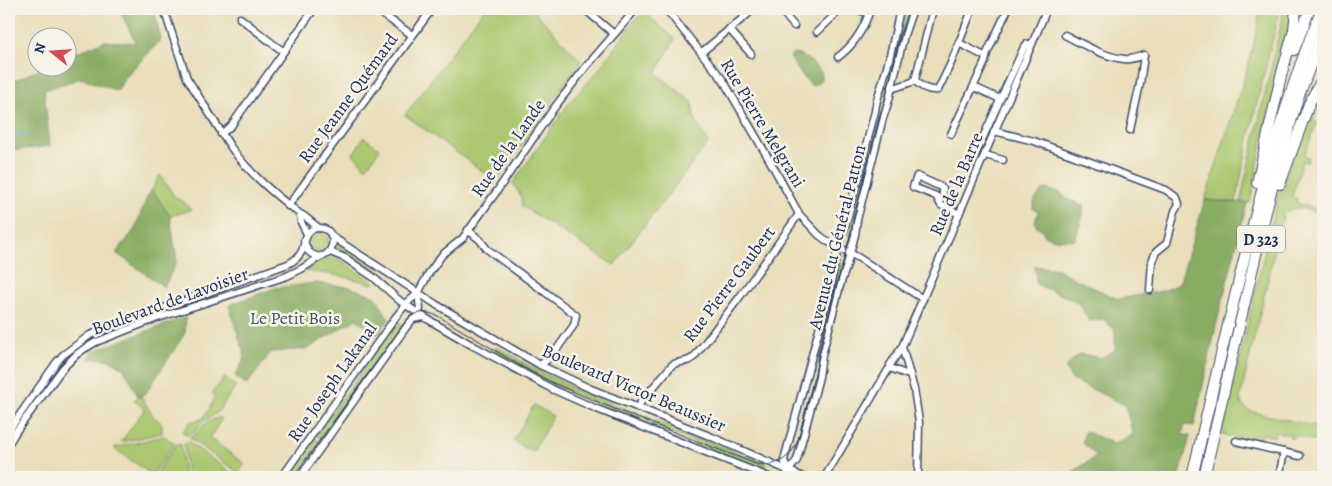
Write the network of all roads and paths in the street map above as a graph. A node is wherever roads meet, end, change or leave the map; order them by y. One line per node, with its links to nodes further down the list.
1 (164, 9): 44 (street)
2 (314, 9): 31 (street)
3 (375, 9): 27 (street)
4 (432, 9): 27 (street, Rue Jeanne Quémard)
5 (586, 9): 26 (street)
6 (636, 9): 26 (street, Rue de la Lande)
7 (666, 9): 32 (street, Rue Pierre Melgrani)
8 (754, 9): 23 (street)
9 (780, 9): 22 (street)
10 (841, 9): 24 (street)
11 (853, 9): 34 (street)
12 (900, 9): 60 (street, Avenue du Général Patton)
13 (913, 9): 39 (street, Avenue du Général Patton)
14 (933, 9): 37 (street)
15 (1008, 9): 35 (street)
16 (1296, 9): 41 (highway)
17 (1310, 9): 41 (highway)
18 (1322, 9): 54 (highway, D 323)
19 (972, 10): 29 (street)
20 (1045, 10): 30 (street, Rue de la Barre)
21 (240, 18): 31 (street)
22 (794, 26)
23 (729, 29): 32 (street); 33 (street)
24 (817, 32)
25 (1323, 32): 64 (highway, D 323)
26 (614, 34): 56 (street, Rue de la Lande)
27 (412, 35): 50 (street, Rue Jeanne Quémard)
28 (1065, 36): 42 (street)
29 (959, 43): 35 (street); 37 (street)
30 (1032, 44): 40 (street); 43 (street, Rue de la Barre)
31 (283, 51): 44 (street)
32 (702, 52): 52 (street, Rue Pierre Melgrani)
33 (751, 54)
34 (838, 57)
35 (986, 57): 38 (street)
36 (1323, 79): 64 (highway)
37 (915, 80): 39 (street)
38 (974, 86): 40 (street); 45 (street)
39 (891, 89): 62 (street, Avenue du Général Patton)
40 (1000, 99): 46 (street)
41 (1276, 100): 54 (highway)
42 (1130, 130)
43 (994, 131): 47 (street, Rue de la Barre); 65 (street)
44 (221, 134): 50 (street)
45 (951, 134)
46 (976, 153)
47 (984, 155): 48 (street); 53 (street, Rue de la Barre)
48 (1003, 160)
49 (939, 200): 49 (street); 53 (street)
50 (288, 206): 51 (street)
51 (300, 214): 55 (street); 57 (street)
52 (799, 214): 60 (street, Rue Pierre Melgrani); 77 (street, Rue Pierre Gaubert)
53 (959, 214): 67 (street, Rue de la Barre)
54 (1255, 215): 70 (highway, D 323)
55 (319, 228): 57 (street); 58 (street)
56 (468, 230): 66 (street, Rue de la Lande); 72 (street)
57 (308, 234): 59 (street)
58 (331, 236): 61 (street); 66 (street, Boulevard Victor Beaussier)
59 (304, 241): 63 (street); 78 (street, Boulevard de Lavoisier)
60 (838, 247): 62 (street, Rue Pierre Melgrani); 84 (street, Avenue du Général Patton)
61 (330, 252): 63 (street); 68 (street, Boulevard Victor Beaussier)
62 (850, 253): 67 (street, Rue Pierre Melgrani); 84 (street, Avenue du Général Patton)
63 (320, 256): 80 (street, Boulevard de Lavoisier)
64 (1257, 256): 81 (highway, D 323)
65 (1150, 290)
66 (418, 293): 68 (street, Rue de la Lande); 69 (street); 73 (street, Boulevard Victor Beaussier)
67 (923, 299): 71 (street, Rue de la Barre)
68 (406, 304): 69 (street, Boulevard Victor Beaussier); 87 (street, Rue Joseph Lakanal)
69 (422, 315): 85 (street, Rue Joseph Lakanal); 89 (street, Boulevard Victor Beaussier)
70 (1223, 344): 92 (highway); 93 (highway, D 323)
71 (902, 347): 74 (street, Rue de la Barre); 76 (street)
72 (552, 356): 73 (street); 75 (street)
73 (540, 365): 75 (street, Boulevard Victor Beaussier)
74 (890, 368): 76 (street); 86 (street, Rue de la Barre)
75 (552, 371): 77 (street, Boulevard Victor Beaussier)
76 (910, 374): 91 (street)
77 (638, 408): 84 (street, Boulevard Victor Beaussier)
78 (9, 430)
79 (1236, 441): 82 (street)
80 (9, 443)
81 (1211, 450): 94 (highway, D 323); 95 (highway)
82 (1284, 452): 83 (street); 96 (street)
83 (1300, 456)
84 (787, 474): 90 (street, Boulevard Victor Beaussier)
85 (302, 475): 88 (street)
86 (826, 475)
87 (282, 477)
88 (311, 477)
89 (769, 477)
90 (803, 477)
91 (918, 477)
92 (1186, 477)
93 (1192, 477)
94 (1204, 477)
95 (1209, 477)
96 (1279, 477)

